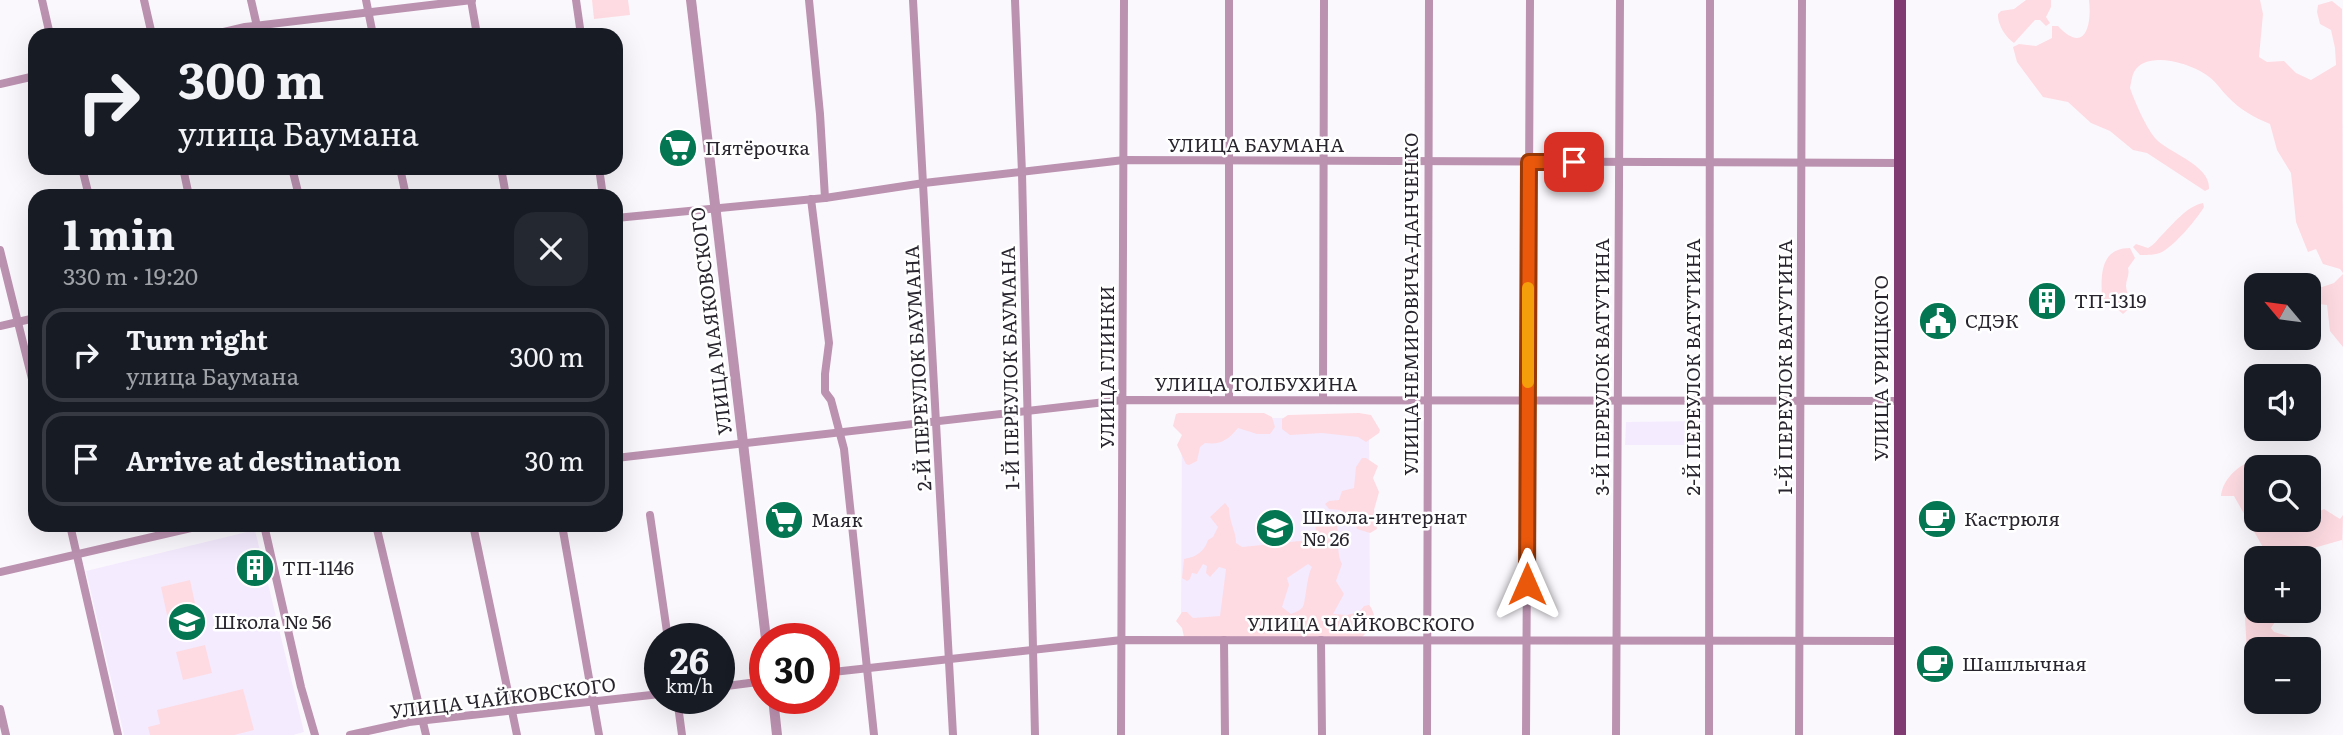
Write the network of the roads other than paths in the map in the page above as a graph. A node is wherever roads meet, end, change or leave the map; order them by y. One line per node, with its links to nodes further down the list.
1 (42, 0): 21 (street)
2 (144, 0): 22 (street)
3 (251, 0): 23 (street)
4 (366, 0): 20 (street)
5 (471, 0): 20 (street); 26 (street)
6 (576, 0): 27 (street)
7 (691, 0): 43 (street, УЛИЦА МАЯКОВСКОГО)
8 (809, 0): 41 (street)
9 (913, 0): 40 (street, 2-Й ПЕРЕУЛОК БАУМАНА)
10 (1015, 0): 39 (street, 1-Й ПЕРЕУЛОК БАУМАНА)
11 (1124, 0): 30 (street, УЛИЦА ГЛИНКИ)
12 (1229, 0): 31 (street)
13 (1324, 0): 32 (street)
14 (1429, 0): 33 (street, УЛИЦА НЕМИРОВИЧА-ДАНЧЕНКО)
15 (1530, 0): 34 (street)
16 (1619, 0): 35 (street, 3-Й ПЕРЕУЛОК ВАТУТИНА)
17 (1710, 0): 36 (street, 2-Й ПЕРЕУЛОК ВАТУТИНА)
18 (1802, 0): 37 (street, 1-Й ПЕРЕУЛОК ВАТУТИНА)
19 (1900, 0): 38 (main road, УЛИЦА УРИЦКОГО)
20 (369, 13): 24 (street); 25 (street)
21 (48, 28)
22 (150, 28)
23 (258, 28)
24 (271, 28)
25 (372, 28)
26 (476, 28)
27 (580, 28)
28 (28, 78): 29 (street)
29 (0, 84)
30 (1124, 160): 31 (street, УЛИЦА БАУМАНА); 39 (street, УЛИЦА БАУМАНА); 50 (street, УЛИЦА ГЛИНКИ)
31 (1228, 161): 32 (street, УЛИЦА БАУМАНА); 51 (street)
32 (1323, 161): 33 (street, УЛИЦА БАУМАНА); 52 (street)
33 (1427, 161): 34 (street, УЛИЦА БАУМАНА); 53 (street, УЛИЦА НЕМИРОВИЧА-ДАНЧЕНКО)
34 (1529, 162): 35 (street, УЛИЦА БАУМАНА); 54 (street)
35 (1620, 162): 36 (street, УЛИЦА БАУМАНА); 55 (street, 3-Й ПЕРЕУЛОК ВАТУТИНА)
36 (1709, 162): 37 (street, УЛИЦА БАУМАНА); 56 (street, 2-Й ПЕРЕУЛОК ВАТУТИНА)
37 (1801, 163): 38 (street, УЛИЦА БАУМАНА); 57 (street, 1-Й ПЕРЕУЛОК ВАТУТИНА)
38 (1900, 163): 58 (main road, УЛИЦА УРИЦКОГО)
39 (1022, 173): 40 (street, УЛИЦА БАУМАНА); 59 (street, 1-Й ПЕРЕУЛОК БАУМАНА)
40 (924, 183): 41 (street, УЛИЦА БАУМАНА); 60 (street, 2-Й ПЕРЕУЛОК БАУМАНА)
41 (824, 198): 42 (street, УЛИЦА БАУМАНА)
42 (811, 199): 43 (street, УЛИЦА БАУМАНА); 61 (street)
43 (715, 207): 44 (street, УЛИЦА БАУМАНА); 62 (street, УЛИЦА МАЯКОВСКОГО)
44 (623, 217)
45 (0, 250): 47 (street)
46 (28, 320): 47 (street)
47 (17, 322): 48 (street); 49 (street)
48 (0, 326)
49 (28, 364)
50 (1123, 400): 51 (street, УЛИЦА ТОЛБУХИНА); 59 (street, УЛИЦА ТОЛБУХИНА); 75 (street, УЛИЦА ГЛИНКИ)
51 (1229, 400): 52 (street, УЛИЦА ТОЛБУХИНА)
52 (1323, 400): 53 (street, УЛИЦА ТОЛБУХИНА)
53 (1426, 400): 54 (street, УЛИЦА ТОЛБУХИНА); 78 (street, УЛИЦА НЕМИРОВИЧА-ДАНЧЕНКО)
54 (1528, 400): 55 (street, УЛИЦА ТОЛБУХИНА); 79 (street)
55 (1618, 401): 56 (street, УЛИЦА ТОЛБУХИНА); 80 (street, 3-Й ПЕРЕУЛОК ВАТУТИНА)
56 (1708, 401): 57 (street, УЛИЦА ТОЛБУХИНА); 81 (street, 2-Й ПЕРЕУЛОК ВАТУТИНА)
57 (1800, 401): 58 (street, УЛИЦА ТОЛБУХИНА); 83 (street, 1-Й ПЕРЕУЛОК ВАТУТИНА)
58 (1900, 401): 82 (main road, УЛИЦА УРИЦКОГО)
59 (1027, 411): 60 (street, УЛИЦА ТОЛБУХИНА); 84 (street, 1-Й ПЕРЕУЛОК БАУМАНА)
60 (936, 421): 61 (street, УЛИЦА ТОЛБУХИНА); 85 (street, 2-Й ПЕРЕУЛОК БАУМАНА)
61 (841, 432): 62 (street, УЛИЦА ТОЛБУХИНА); 86 (street)
62 (743, 444): 63 (street, УЛИЦА ТОЛБУХИНА); 74 (street, УЛИЦА МАЯКОВСКОГО)
63 (623, 457)
64 (650, 515): 73 (street)
65 (71, 532): 71 (street)
66 (156, 532): 71 (street)
67 (266, 532): 97 (street)
68 (378, 532): 94 (street)
69 (474, 532): 91 (street)
70 (563, 532): 89 (street)
71 (77, 554): 72 (street); 96 (street)
72 (0, 572)
73 (666, 623)
74 (764, 623)
75 (1122, 640): 76 (street, УЛИЦА ЧАЙКОВСКОГО); 84 (street, УЛИЦА ЧАЙКОВСКОГО); 107 (street, УЛИЦА ГЛИНКИ)
76 (1224, 640): 77 (street, УЛИЦА ЧАЙКОВСКОГО); 108 (street)
77 (1321, 640): 78 (street, УЛИЦА ЧАЙКОВСКОГО); 109 (street)
78 (1427, 640): 79 (street, УЛИЦА ЧАЙКОВСКОГО); 110 (street, УЛИЦА НЕМИРОВИЧА-ДАНЧЕНКО)
79 (1527, 640): 80 (street, УЛИЦА ЧАЙКОВСКОГО); 111 (street)
80 (1617, 640): 81 (street, УЛИЦА ЧАЙКОВСКОГО); 112 (street, 3-Й ПЕРЕУЛОК ВАТУТИНА)
81 (1709, 641): 83 (street, УЛИЦА ЧАЙКОВСКОГО); 113 (street, 2-Й ПЕРЕУЛОК ВАТУТИНА)
82 (1900, 641): 83 (street, УЛИЦА ЧАЙКОВСКОГО); 115 (main road, УЛИЦА УРИЦКОГО)
83 (1799, 642): 114 (street, 1-Й ПЕРЕУЛОК ВАТУТИНА)
84 (1032, 649): 85 (street, УЛИЦА ЧАЙКОВСКОГО); 106 (street, 1-Й ПЕРЕУЛОК БАУМАНА)
85 (948, 658): 86 (street, УЛИЦА ЧАЙКОВСКОГО); 105 (street, 2-Й ПЕРЕУЛОК БАУМАНА)
86 (868, 667): 87 (street, УЛИЦА ЧАЙКОВСКОГО); 104 (street)
87 (840, 671)
88 (644, 696): 89 (street, УЛИЦА ЧАЙКОВСКОГО)
89 (593, 703): 91 (street, УЛИЦА ЧАЙКОВСКОГО); 101 (street)
90 (0, 709): 95 (street)
91 (512, 712): 94 (street, УЛИЦА ЧАЙКОВСКОГО); 100 (street)
92 (679, 714): 102 (street)
93 (775, 714): 103 (street)
94 (422, 721): 98 (street, УЛИЦА ЧАЙКОВСКОГО); 99 (street)
95 (6, 735)
96 (118, 735)
97 (315, 735)
98 (350, 735)
99 (426, 735)
100 (517, 735)
101 (599, 735)
102 (682, 735)
103 (777, 735)
104 (874, 735)
105 (953, 735)
106 (1034, 735)
107 (1121, 735)
108 (1225, 735)
109 (1322, 735)
110 (1427, 735)
111 (1526, 735)
112 (1616, 735)
113 (1709, 735)
114 (1799, 735)
115 (1900, 735)

